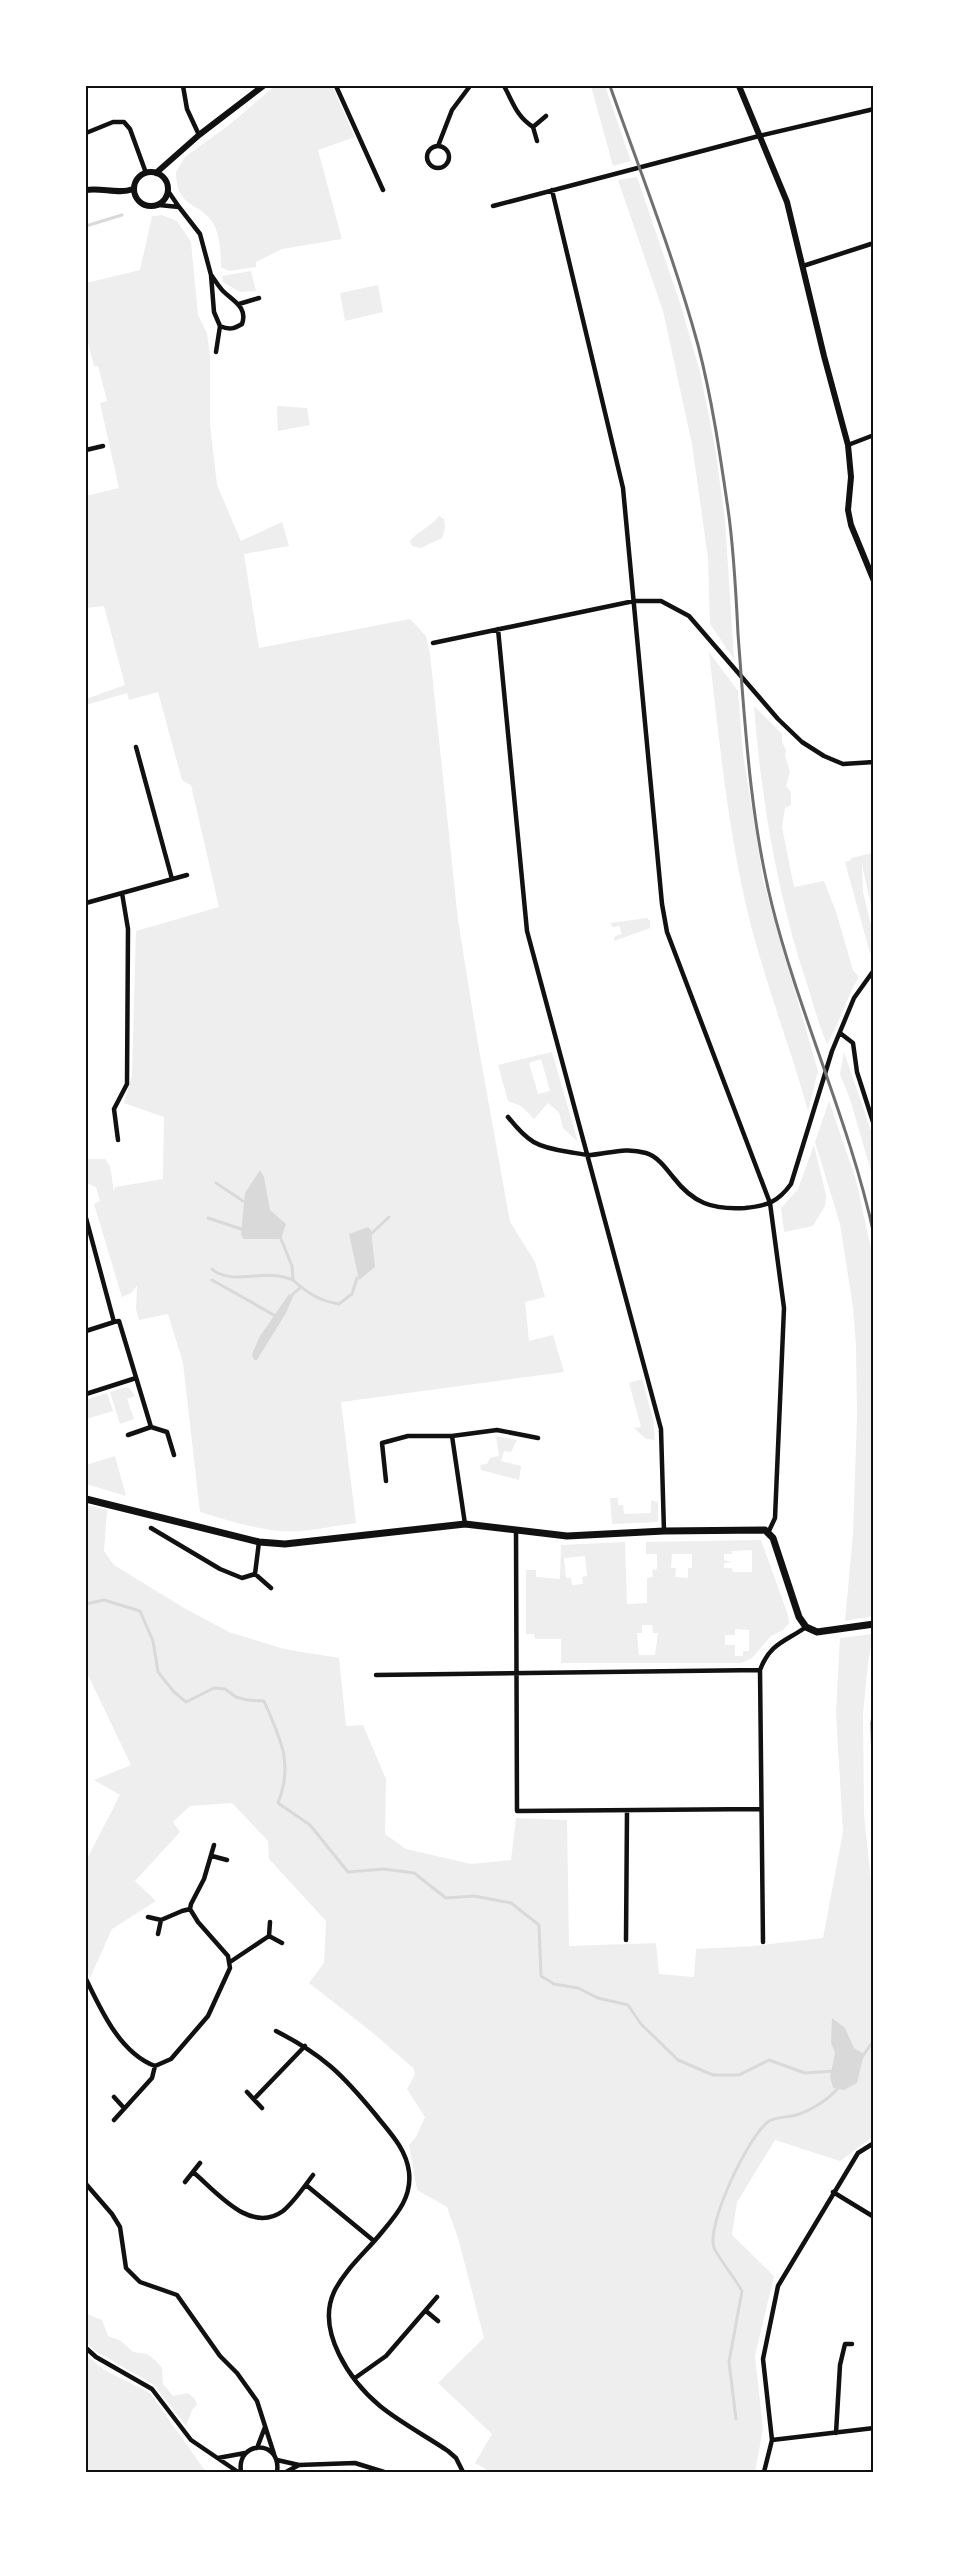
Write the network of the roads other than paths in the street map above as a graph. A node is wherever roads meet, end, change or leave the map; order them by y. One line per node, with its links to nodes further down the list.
1 (183, 86): 11 (street)
2 (263, 86): 11 (street)
3 (336, 86): 20 (street)
4 (470, 86): 14 (street)
5 (504, 86): 9 (street)
6 (739, 86): 12 (street)
7 (873, 109): 12 (street)
8 (546, 116): 9 (street)
9 (532, 127): 13 (street)
10 (86, 133): 15 (street)
11 (199, 135): 16 (street)
12 (759, 136): 21 (street); 26 (street)
13 (537, 141)
14 (438, 146): 14 (street)
15 (146, 172): 16 (street); 17 (street)
16 (156, 173): 19 (street)
17 (133, 189): 18 (street); 22 (street)
18 (86, 190)
19 (168, 190): 22 (street); 24 (street)
20 (383, 190)
21 (552, 190): 23 (street); 37 (street)
22 (159, 205): 24 (street)
23 (493, 206)
24 (178, 207): 27 (street)
25 (873, 243): 26 (street)
26 (803, 266): 33 (street)
27 (211, 274): 29 (street); 30 (street)
28 (259, 298): 29 (street)
29 (239, 304): 30 (street)
30 (220, 326): 31 (street)
31 (216, 352)
32 (873, 435): 33 (street)
33 (848, 445): 36 (street)
34 (103, 446): 35 (street)
35 (86, 450)
36 (873, 581)
37 (634, 601): 38 (street); 41 (street); 52 (street)
38 (498, 629): 39 (street); 51 (street)
39 (433, 643)
40 (136, 747): 43 (street)
41 (873, 762)
42 (187, 875): 43 (street)
43 (172, 879): 44 (street)
44 (122, 893): 45 (street); 50 (street)
45 (86, 903)
46 (873, 970): 47 (street)
47 (840, 1033): 49 (street); 52 (street)
48 (508, 1117): 51 (street)
49 (873, 1125)
50 (118, 1140)
51 (589, 1155): 52 (street); 68 (street)
52 (770, 1203): 69 (street)
53 (86, 1218): 54 (street)
54 (114, 1322): 55 (street); 56 (street)
55 (86, 1331)
56 (136, 1377): 57 (street); 58 (street)
57 (86, 1394)
58 (151, 1427): 59 (street); 62 (street)
59 (128, 1435)
60 (452, 1437): 61 (street); 63 (street); 65 (street)
61 (538, 1437)
62 (174, 1455)
63 (386, 1481)
64 (86, 1499): 70 (main road)
65 (465, 1524): 67 (main road); 70 (main road)
66 (151, 1528): 71 (street)
67 (516, 1529): 68 (main road); 76 (street)
68 (664, 1531): 69 (main road)
69 (768, 1533): 74 (main road)
70 (260, 1542): 71 (street)
71 (255, 1574): 72 (street)
72 (271, 1588)
73 (871, 1624): 74 (main road)
74 (806, 1627): 75 (street)
75 (760, 1670): 76 (street); 78 (street)
76 (517, 1672): 77 (street); 79 (street)
77 (376, 1675)
78 (761, 1809): 79 (street); 90 (street)
79 (627, 1811): 89 (street)
80 (214, 1845): 81 (street)
81 (212, 1856): 82 (street); 83 (street)
82 (227, 1860)
83 (190, 1910): 85 (street); 92 (street)
84 (148, 1917): 85 (street)
85 (161, 1920): 87 (street)
86 (270, 1922): 88 (street)
87 (158, 1934)
88 (269, 1936): 91 (street); 92 (street)
89 (626, 1940)
90 (763, 1941)
91 (282, 1943)
92 (230, 1962): 96 (street)
93 (86, 1979): 96 (street)
94 (276, 2031): 95 (street)
95 (305, 2046): 99 (street); 112 (street)
96 (155, 2066): 100 (street)
97 (247, 2092): 99 (street)
98 (114, 2097): 100 (street)
99 (254, 2099): 101 (street)
100 (124, 2108): 102 (street)
101 (262, 2108)
102 (114, 2120)
103 (873, 2143): 110 (street)
104 (200, 2163): 105 (street)
105 (193, 2172): 107 (street); 109 (street)
106 (313, 2175): 109 (street)
107 (185, 2182)
108 (86, 2184): 119 (street)
109 (306, 2185): 112 (street)
110 (833, 2192): 111 (street); 122 (street)
111 (873, 2217)
112 (374, 2241): 118 (street)
113 (437, 2297): 114 (street)
114 (426, 2311): 115 (street); 118 (street)
115 (438, 2321)
116 (852, 2344): 121 (street)
117 (86, 2348): 126 (street)
118 (355, 2378): 133 (street)
119 (266, 2427): 123 (street); 125 (street)
120 (873, 2428): 121 (street)
121 (836, 2433): 122 (street)
122 (772, 2440): 134 (street)
123 (257, 2448): 124 (street); 125 (street)
124 (246, 2453): 126 (street); 129 (street)
125 (274, 2454): 127 (street)
126 (218, 2458): 129 (street)
127 (277, 2460): 128 (street); 130 (street)
128 (299, 2465): 131 (street); 132 (street)
129 (239, 2472)
130 (277, 2472)
131 (285, 2472)
132 (384, 2472)
133 (463, 2472)
134 (764, 2472)

